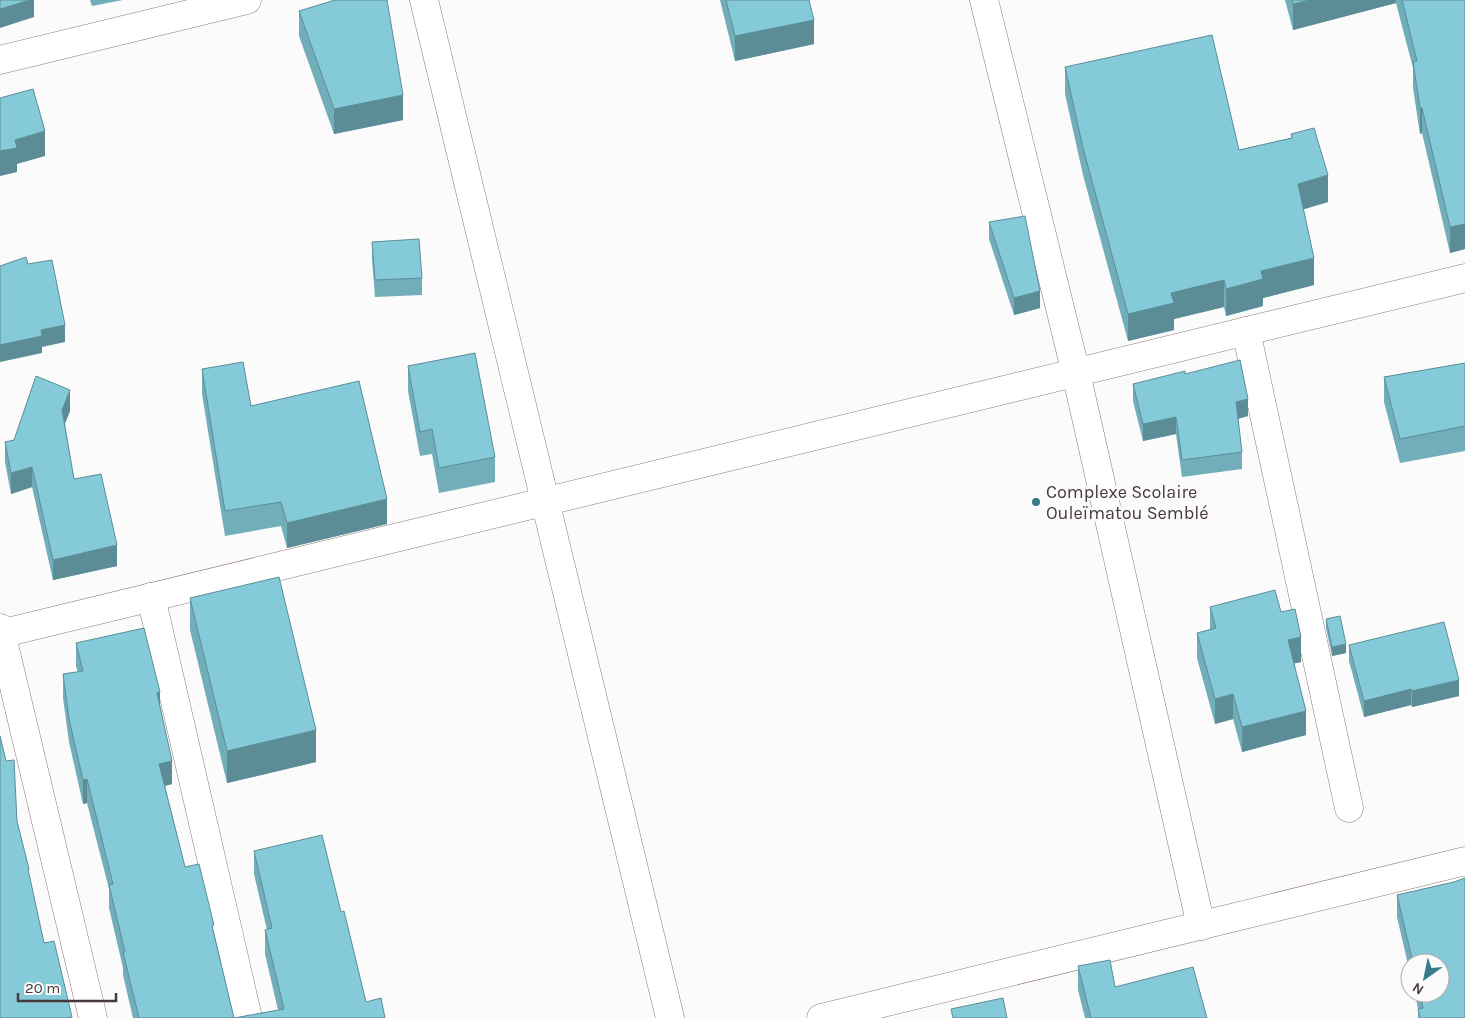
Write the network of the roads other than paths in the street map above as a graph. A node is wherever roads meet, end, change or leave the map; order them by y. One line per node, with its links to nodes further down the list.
1 (247, 0): 4 (street)
2 (424, 0): 8 (street)
3 (984, 0): 7 (street)
4 (0, 60)
5 (1465, 278): 6 (street)
6 (1246, 331): 7 (street); 11 (street)
7 (1076, 372): 8 (street); 13 (street)
8 (545, 502): 9 (street); 16 (street)
9 (151, 597): 10 (street); 15 (street)
10 (0, 632): 14 (street)
11 (1350, 808)
12 (1465, 861): 13 (street)
13 (1201, 926): 17 (street)
14 (93, 1018)
15 (248, 1018)
16 (670, 1018)
17 (821, 1018)

